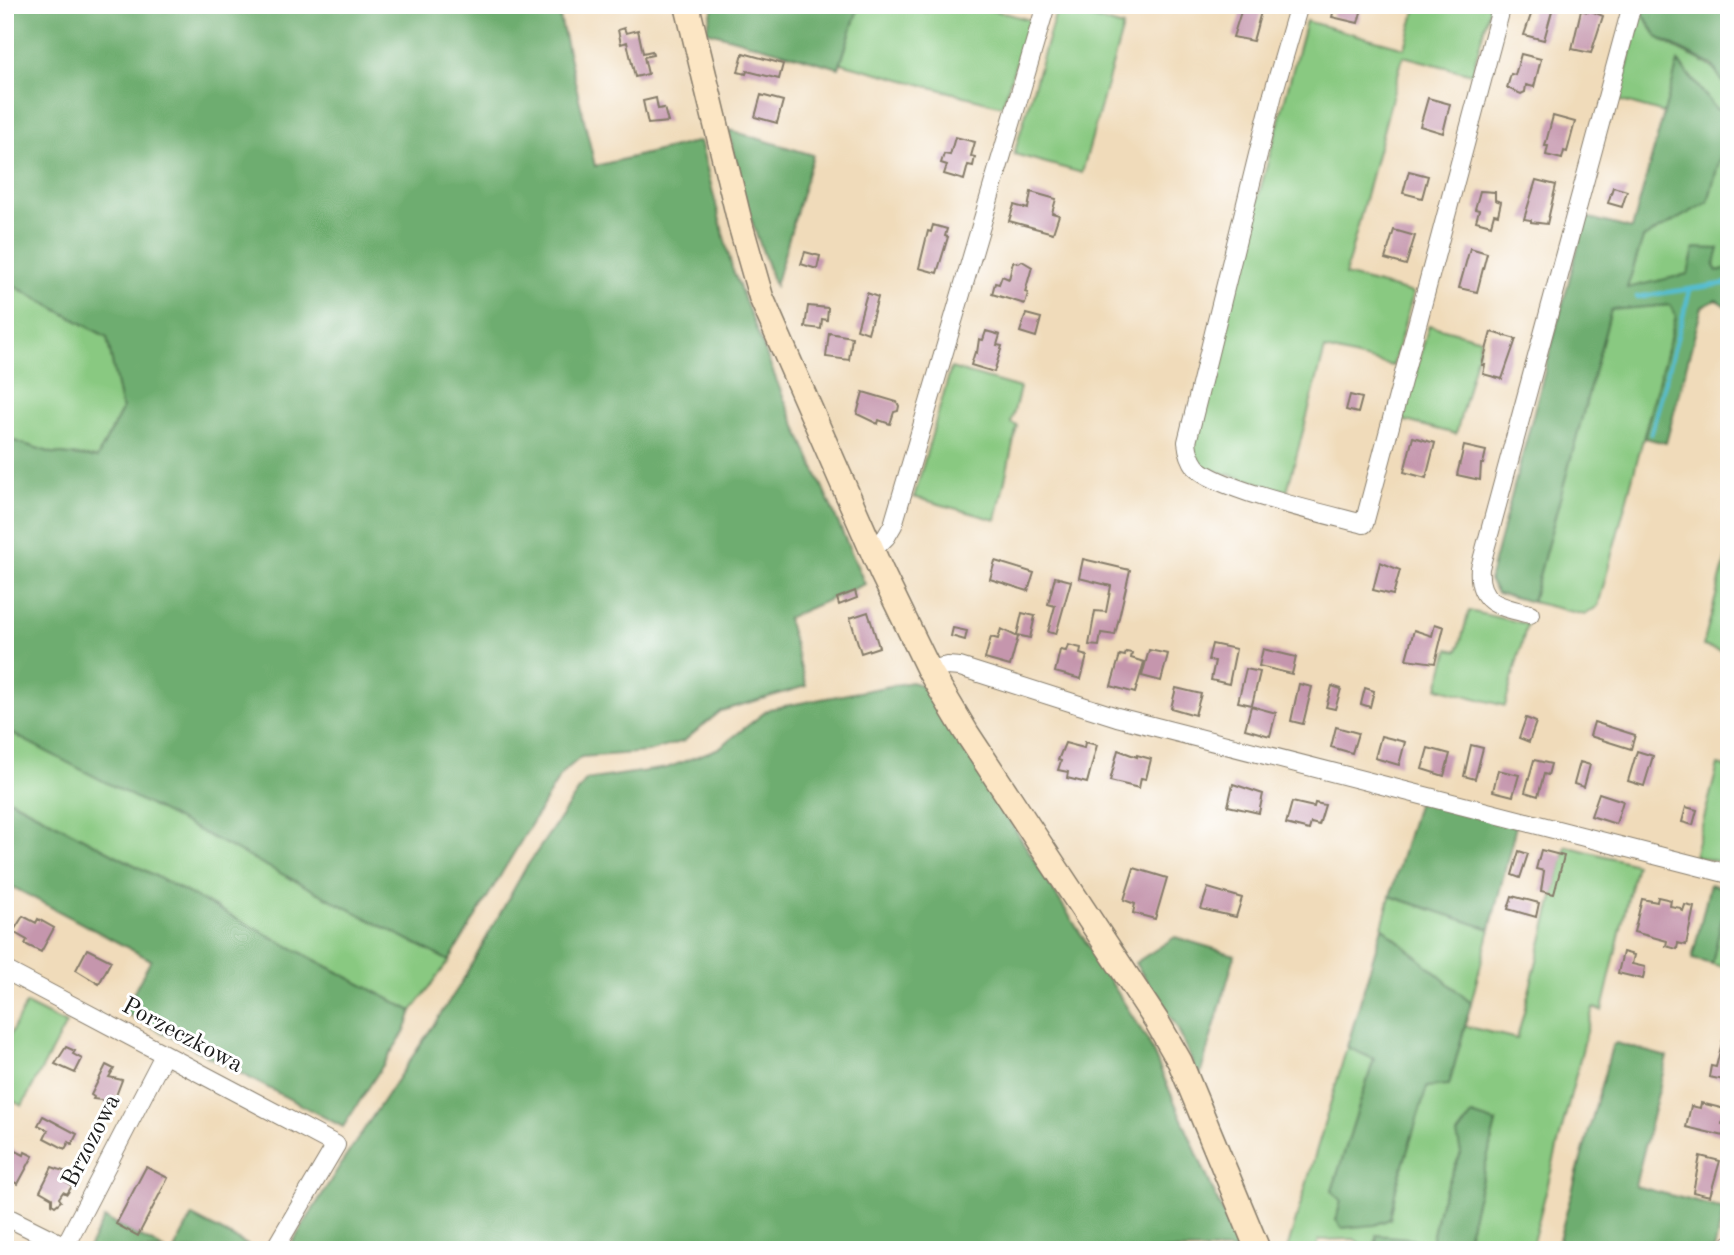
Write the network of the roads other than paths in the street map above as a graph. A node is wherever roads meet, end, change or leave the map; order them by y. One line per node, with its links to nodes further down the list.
1 (687, 5): 6 (street)
2 (1046, 5): 6 (street)
3 (1299, 5): 4 (street)
4 (1502, 5)
5 (1632, 5): 7 (street)
6 (872, 551): 8 (street)
7 (1530, 614)
8 (929, 670): 9 (street); 15 (street)
9 (1729, 874)
10 (5, 970): 11 (street, Porzeczkowa)
11 (164, 1055): 13 (street, Brzozowa); 14 (street, Porzeczkowa)
12 (5, 1216): 13 (street)
13 (64, 1248)
14 (274, 1250)
15 (1258, 1250)

